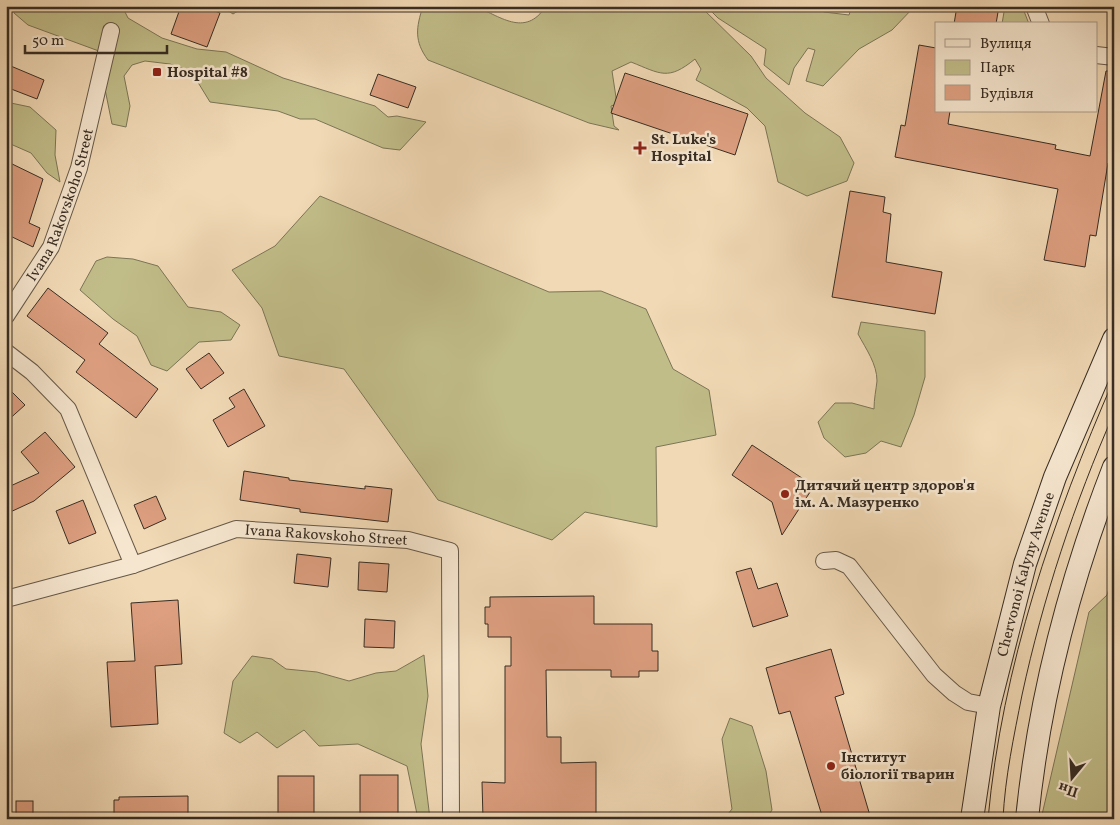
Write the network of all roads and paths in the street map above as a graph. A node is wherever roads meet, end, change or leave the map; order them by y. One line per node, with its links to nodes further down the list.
1 (1034, 6): 2 (street)
2 (1040, 22)
3 (111, 31): 6 (street, Ivana Rakovskoho Street)
4 (1098, 55): 5 (street)
5 (1114, 57)
6 (6, 316)
7 (1114, 339): 13 (main road, Chervonoi Kalyny Avenue)
8 (6, 352): 11 (street)
9 (1114, 467): 16 (main road)
10 (824, 561): 13 (street)
11 (132, 565): 12 (street); 14 (street, Ivana Rakovskoho Street)
12 (6, 599)
13 (989, 706): 15 (main road, Chervonoi Kalyny Avenue)
14 (451, 819)
15 (972, 819)
16 (1027, 819)

